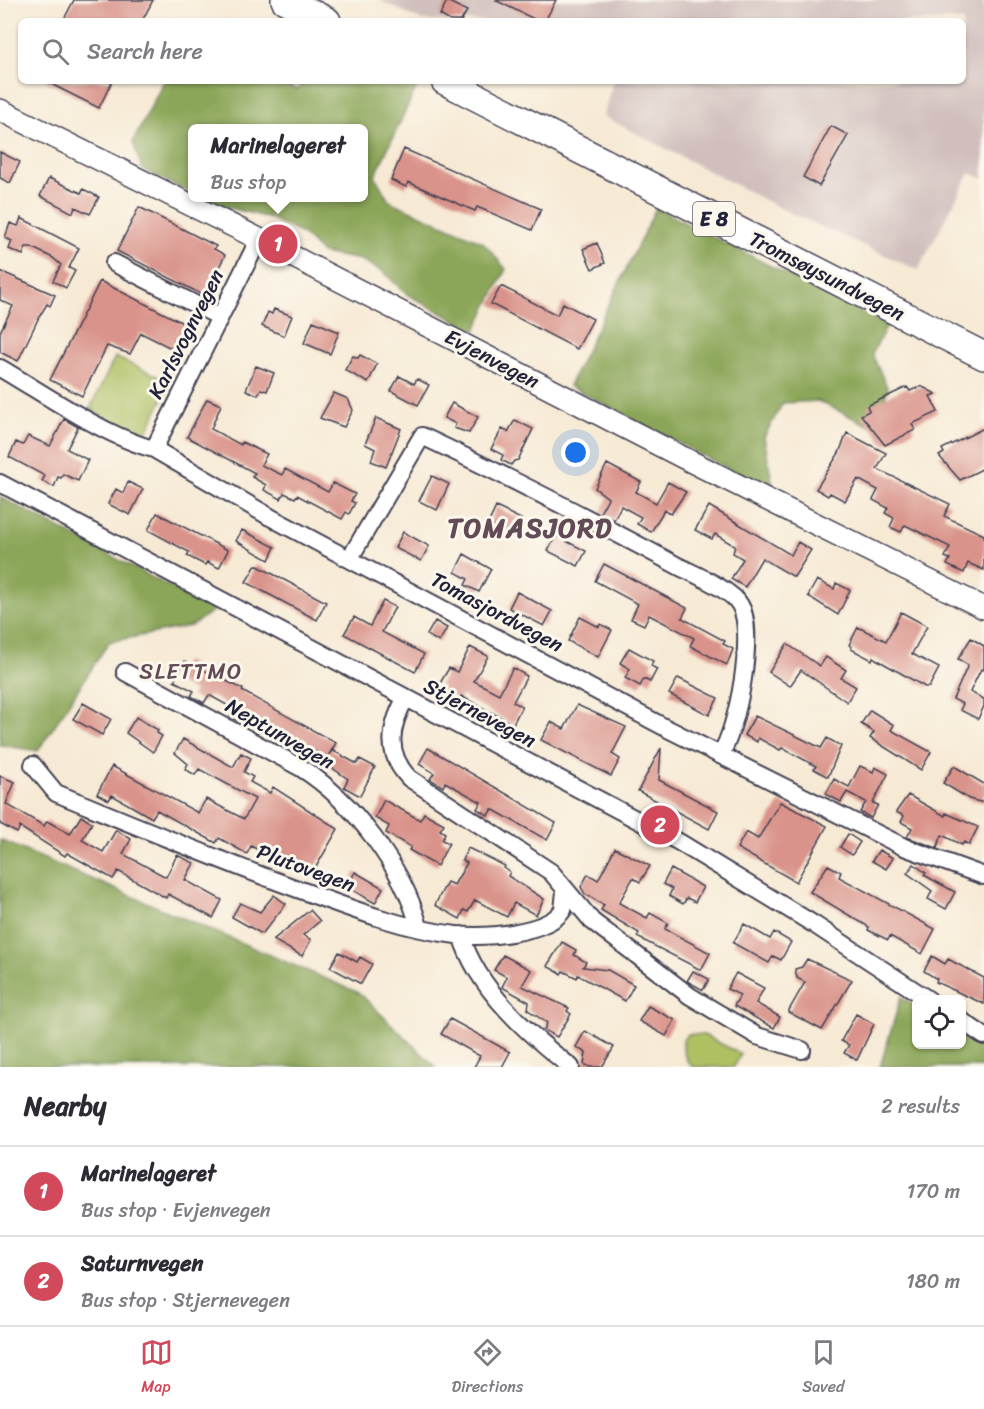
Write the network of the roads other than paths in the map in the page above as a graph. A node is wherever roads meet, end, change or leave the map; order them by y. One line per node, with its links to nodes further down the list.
1 (285, 0): 2 (highway)
2 (321, 18)
3 (451, 84): 8 (highway, Tromsøysundvegen / E 8)
4 (0, 110): 5 (street, Evjenvegen)
5 (259, 239): 7 (street, Karlsvognvegen); 13 (street, Evjenvegen)
6 (114, 263): 7 (street)
7 (220, 317): 10 (street, Karlsvognvegen)
8 (984, 356)
9 (0, 368): 10 (street, Tomasjordvegen)
10 (154, 449): 12 (street, Tomasjordvegen)
11 (0, 483): 15 (street, Stjernevegen)
12 (350, 558): 16 (street, Tomasjordvegen); 16 (street)
13 (984, 608)
14 (125, 672): 20 (street, Neptunvegen)
15 (405, 699): 19 (street); 22 (street, Stjernevegen)
16 (720, 755): 18 (street, Tomasjordvegen)
17 (33, 765): 20 (street, Plutovegen)
18 (984, 876)
19 (565, 892): 21 (street, Plutovegen); 25 (street)
20 (419, 927): 21 (street, Plutovegen)
21 (461, 935): 26 (street)
22 (923, 995)
23 (966, 1024): 24 (street)
24 (984, 1036)
25 (802, 1050)
26 (571, 1067)

